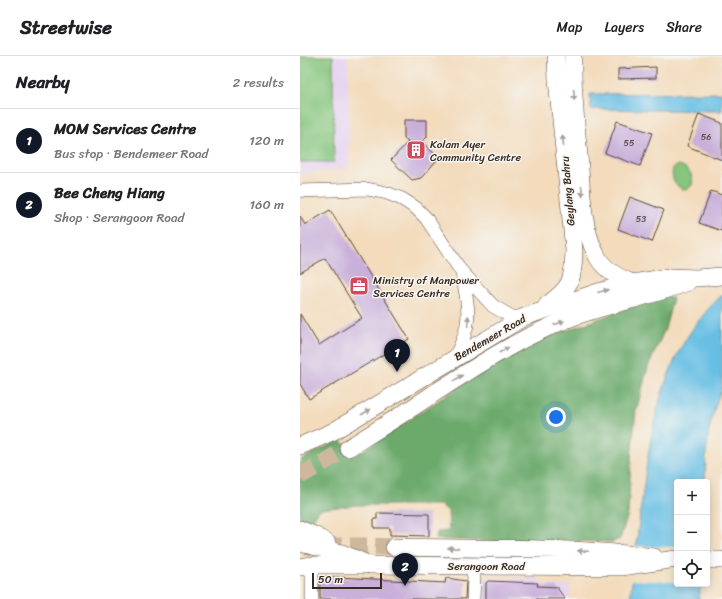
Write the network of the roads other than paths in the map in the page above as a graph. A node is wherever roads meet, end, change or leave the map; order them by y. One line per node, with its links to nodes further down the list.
1 (556, 56): 8 (main road, Geylang Bahru, one-way to 1)
2 (573, 56): 7 (main road, Geylang Bahru, one-way to 7)
3 (300, 191): 4 (street)
4 (461, 271): 8 (street); 9 (street, one-way to 4)
5 (722, 276): 6 (main road, Bendemeer Road)
6 (697, 278): 7 (main road, Bendemeer Road); 13 (main road, Bendemeer Road, one-way to 6)
7 (633, 284): 8 (main road, Bendemeer Road, one-way to 7)
8 (531, 314): 9 (main road, Bendemeer Road)
9 (455, 357): 10 (main road, Bendemeer Road, one-way to 9)
10 (332, 432): 11 (main road); 12 (main road, Bendemeer Road); 14 (main road)
11 (300, 438)
12 (300, 446)
13 (348, 448)
14 (300, 453)
15 (300, 529): 18 (main road)
16 (300, 543): 18 (main road, Serangoon Road)
17 (394, 547): 20 (main road, Serangoon Road, one-way to 17)
18 (342, 553): 22 (main road, Serangoon Road)
19 (674, 559): 20 (main road, Serangoon Road)
20 (622, 560): 23 (main road, Serangoon Road)
21 (309, 564): 22 (main road); 24 (street)
22 (370, 565): 23 (main road, Serangoon Road)
23 (472, 566): 25 (street)
24 (312, 599)
25 (473, 599)

